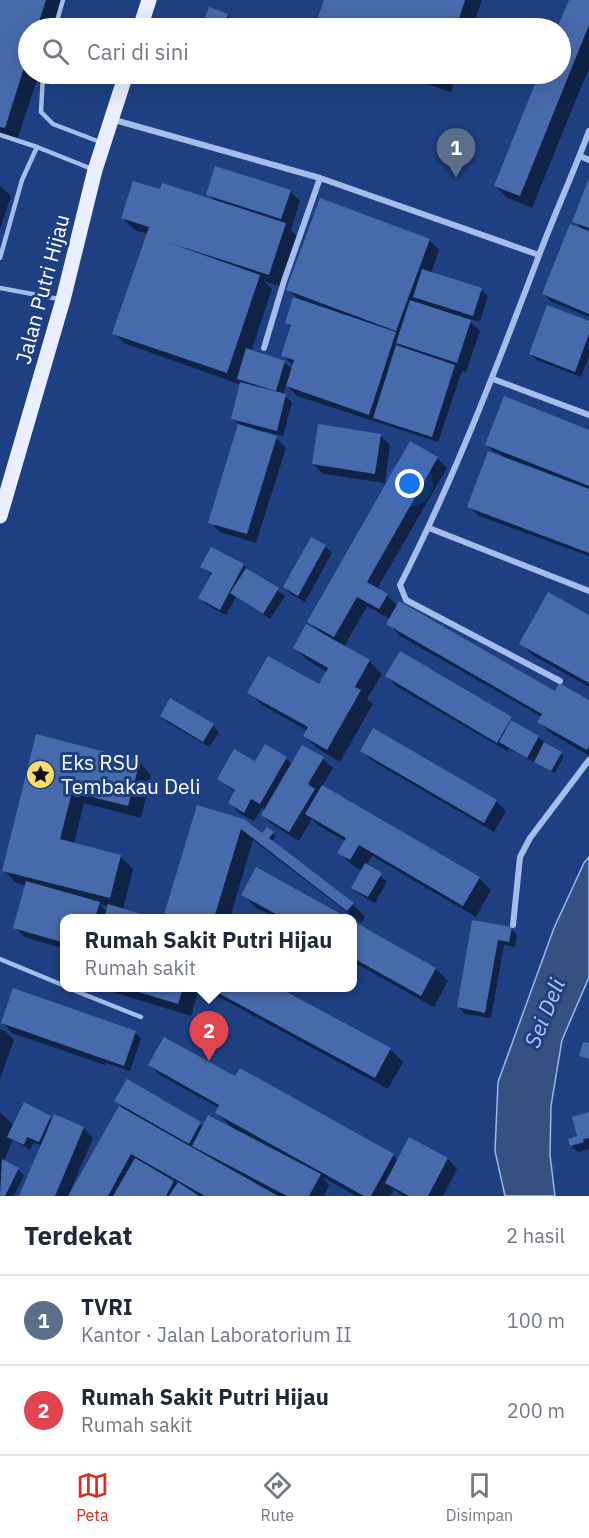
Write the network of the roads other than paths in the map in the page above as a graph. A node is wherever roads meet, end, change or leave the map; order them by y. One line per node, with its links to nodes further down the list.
1 (63, 0): 3 (lane)
2 (149, 0): 4 (main road)
3 (58, 18)
4 (143, 18)
5 (42, 84): 10 (lane)
6 (123, 84): 7 (main road, Jalan Putri Hijau)
7 (111, 119): 10 (main road, Jalan Putri Hijau); 15 (street)
8 (589, 131): 12 (street)
9 (0, 135): 11 (lane)
10 (103, 144): 14 (main road, Jalan Putri Hijau)
11 (37, 147): 14 (lane); 17 (lane)
12 (580, 156): 13 (street); 16 (street)
13 (589, 160)
14 (95, 170): 19 (main road, Jalan Putri Hijau)
15 (320, 178): 16 (street); 20 (street)
16 (539, 255): 21 (street)
17 (0, 258)
18 (0, 288): 19 (lane)
19 (63, 300): 23 (main road, Jalan Putri Hijau)
20 (264, 348)
21 (493, 379): 22 (street); 24 (street)
22 (589, 416)
23 (0, 516)
24 (429, 528): 25 (street); 26 (street)
25 (589, 591)
26 (560, 681)
27 (589, 760): 28 (street)
28 (513, 925)
29 (0, 960): 30 (lane)
30 (60, 984)
31 (79, 992): 32 (lane)
32 (141, 1017)

